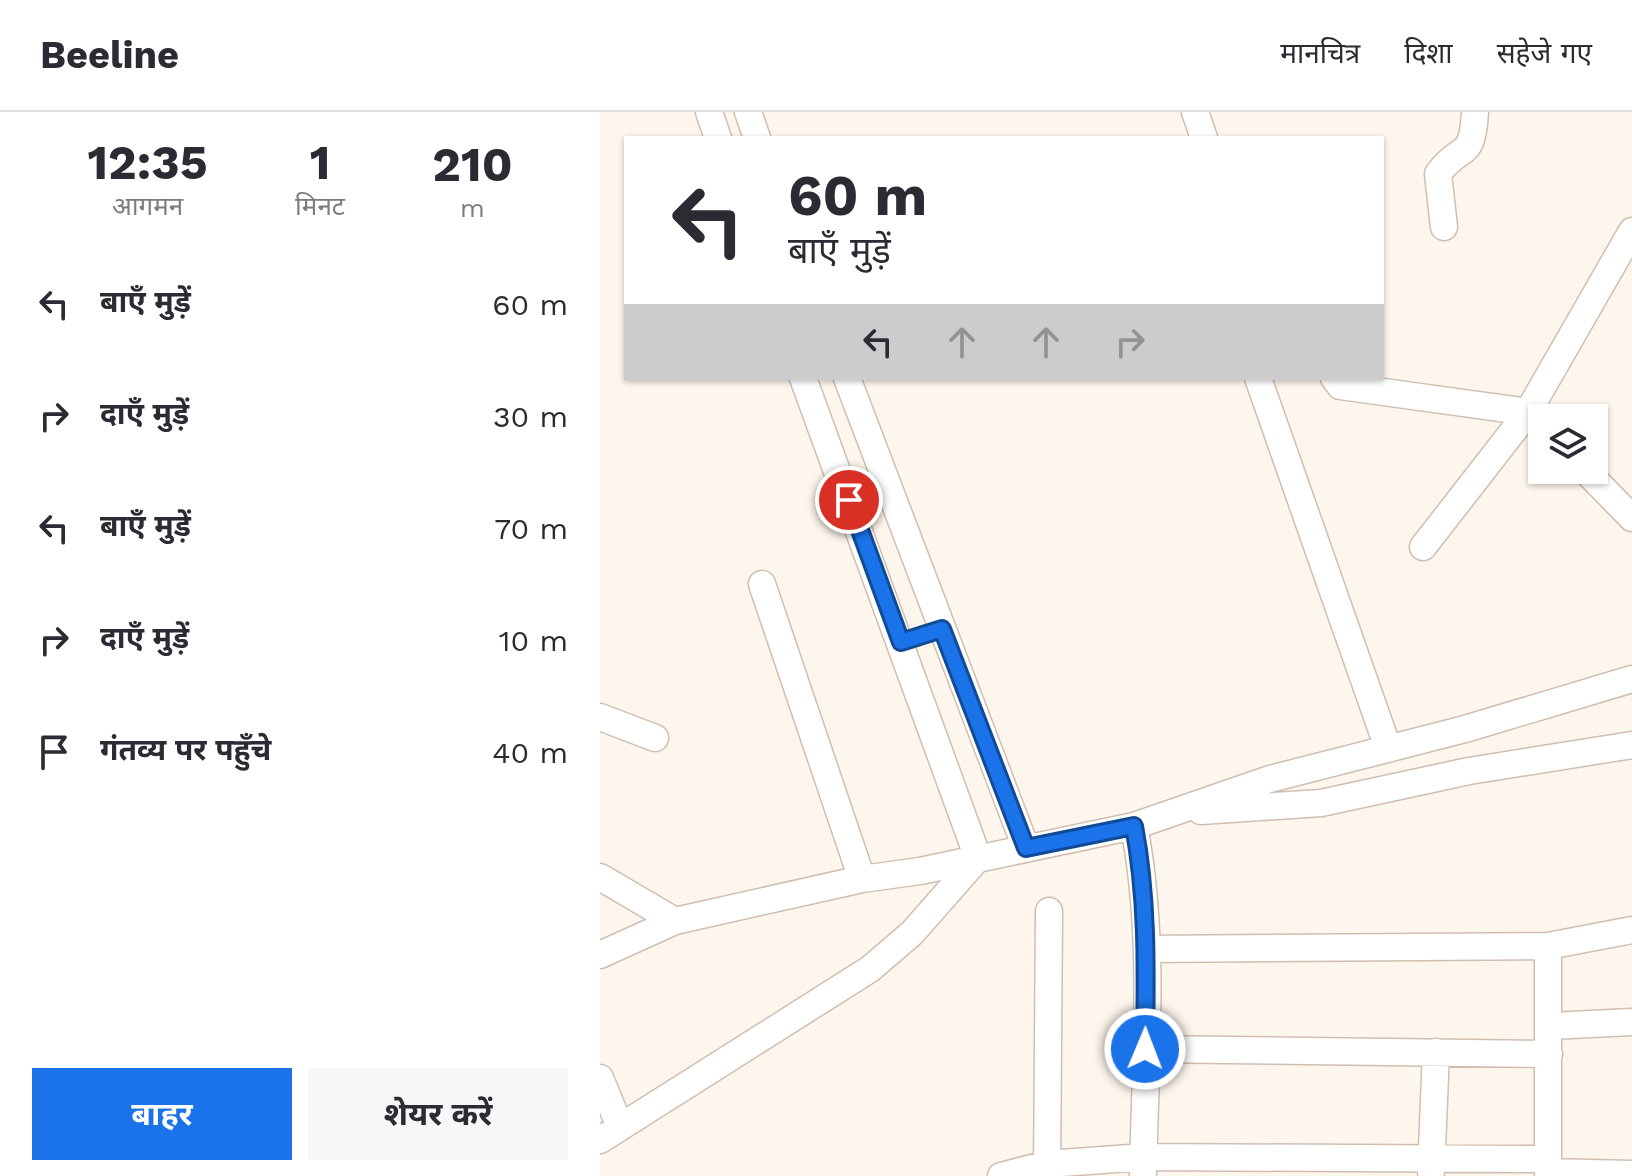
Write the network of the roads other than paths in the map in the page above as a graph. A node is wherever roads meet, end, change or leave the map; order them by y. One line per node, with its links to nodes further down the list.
1 (709, 112): 5 (street)
2 (748, 112): 6 (street)
3 (1195, 112): 7 (street)
4 (1475, 112): 8 (street)
5 (717, 136)
6 (756, 136)
7 (1203, 136)
8 (1444, 227)
9 (1632, 231): 14 (street)
10 (804, 380): 22 (street)
11 (848, 380): 21 (street)
12 (1259, 380): 27 (street)
13 (1336, 380): 15 (street)
14 (1543, 404)
15 (1528, 418)
16 (1528, 427): 19 (street)
17 (1599, 484): 18 (street)
18 (1632, 518)
19 (1423, 547)
20 (762, 584): 33 (street)
21 (942, 629): 22 (street); 30 (street)
22 (901, 642): 31 (street)
23 (1632, 679): 27 (street)
24 (600, 717): 25 (street)
25 (655, 738)
26 (1632, 745): 28 (street)
27 (1388, 748): 28 (street)
28 (1174, 812): 29 (street)
29 (1134, 826): 30 (street); 38 (street)
30 (1026, 848): 31 (street)
31 (978, 858): 33 (street); 46 (street)
32 (600, 877): 35 (street)
33 (862, 879): 35 (street)
34 (1049, 911): 50 (street)
35 (675, 921): 39 (street)
36 (1632, 930): 37 (street)
37 (1548, 946): 38 (street); 41 (street)
38 (1147, 949): 42 (street)
39 (600, 955)
40 (1632, 1022): 41 (street)
41 (1550, 1026): 44 (street)
42 (1145, 1049): 43 (street); 47 (street)
43 (1436, 1052): 44 (street); 48 (street)
44 (1549, 1054): 49 (street)
45 (600, 1078): 46 (street)
46 (610, 1134)
47 (1144, 1167): 48 (street); 50 (street)
48 (1432, 1167): 49 (street)
49 (1548, 1169): 51 (street)
50 (1047, 1170): 52 (street)
51 (1632, 1174)
52 (1001, 1176)

